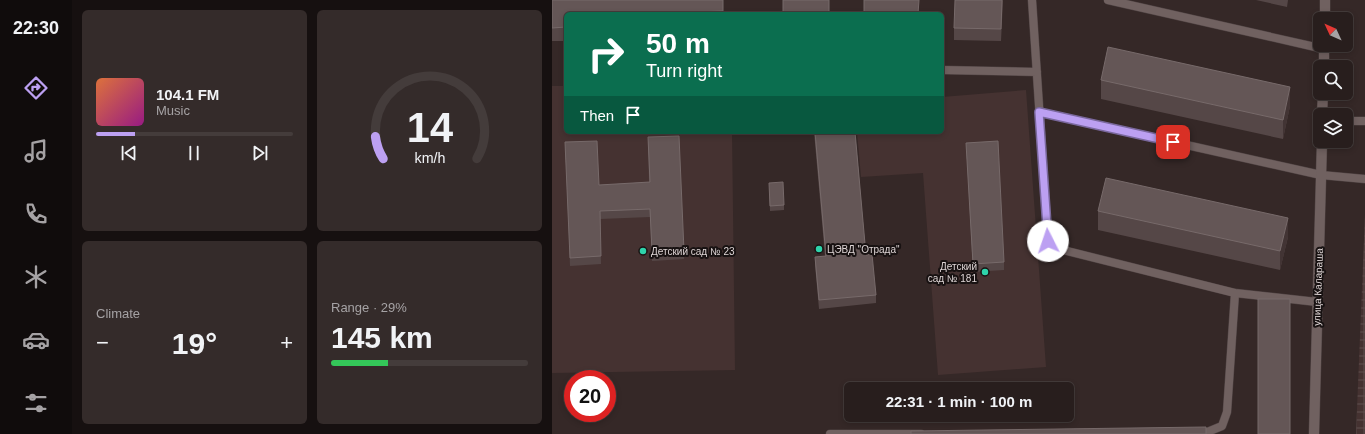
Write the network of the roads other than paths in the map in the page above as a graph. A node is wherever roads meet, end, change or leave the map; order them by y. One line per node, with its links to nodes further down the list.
1 (1032, 0): 7 (lane)
2 (1108, 0): 5 (lane)
3 (1325, 0): 4 (street)
4 (1325, 12)
5 (1313, 45)
6 (944, 70): 7 (lane)
7 (1037, 72): 8 (lane)
8 (1039, 112): 12 (lane); 14 (lane)
9 (1353, 121): 10 (lane)
10 (1365, 121)
11 (1322, 148): 12 (street, улица Калараша)
12 (1321, 176): 13 (lane); 15 (street, улица Калараша)
13 (1365, 179)
14 (1235, 293): 15 (lane); 19 (lane)
15 (1317, 302): 20 (street, улица Калараша)
16 (830, 434): 17 (lane)
17 (881, 434): 18 (lane)
18 (929, 434)
19 (1190, 434)
20 (1314, 434)

